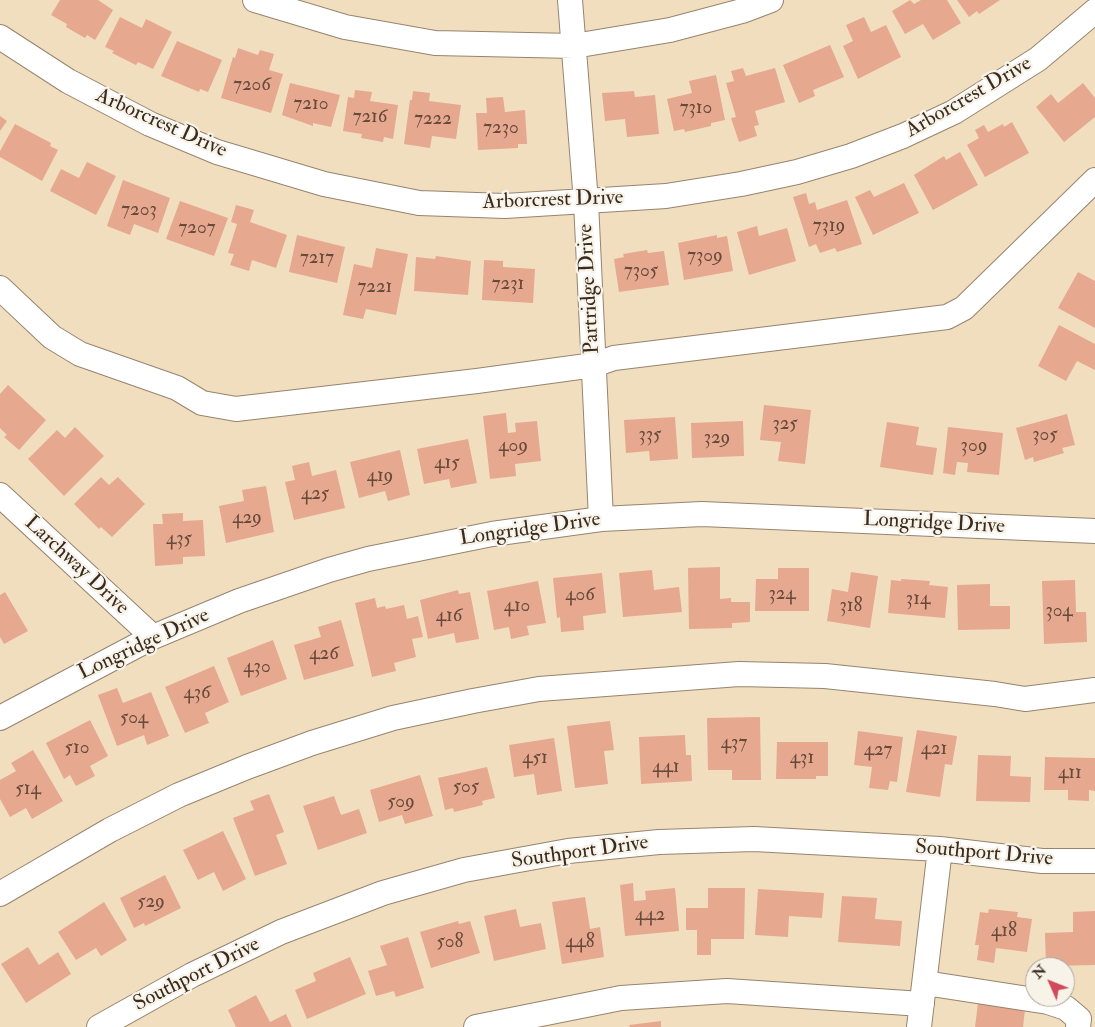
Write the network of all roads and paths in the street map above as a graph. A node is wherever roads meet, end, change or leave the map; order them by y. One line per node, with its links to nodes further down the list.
1 (255, 0): 6 (street)
2 (570, 0): 6 (street, Partridge Drive)
3 (771, 0): 6 (street)
4 (1095, 11): 8 (street, Arborcrest Drive)
5 (0, 37): 8 (street, Arborcrest Drive)
6 (574, 46): 8 (street, Partridge Drive)
7 (1095, 180): 10 (street)
8 (586, 202): 10 (street, Partridge Drive)
9 (0, 288): 10 (street)
10 (594, 365): 12 (street, Partridge Drive)
11 (0, 495): 14 (street, Larchway Drive)
12 (601, 519): 13 (street, Longridge Drive); 14 (street, Longridge Drive)
13 (1095, 532)
14 (153, 637): 16 (street, Longridge Drive)
15 (1095, 690): 19 (street)
16 (0, 718)
17 (940, 848): 18 (street, Southport Drive); 20 (street); 21 (street, Southport Drive)
18 (1095, 861)
19 (0, 894)
20 (922, 1005): 22 (street); 23 (street)
21 (99, 1027)
22 (476, 1027)
23 (1078, 1027)

